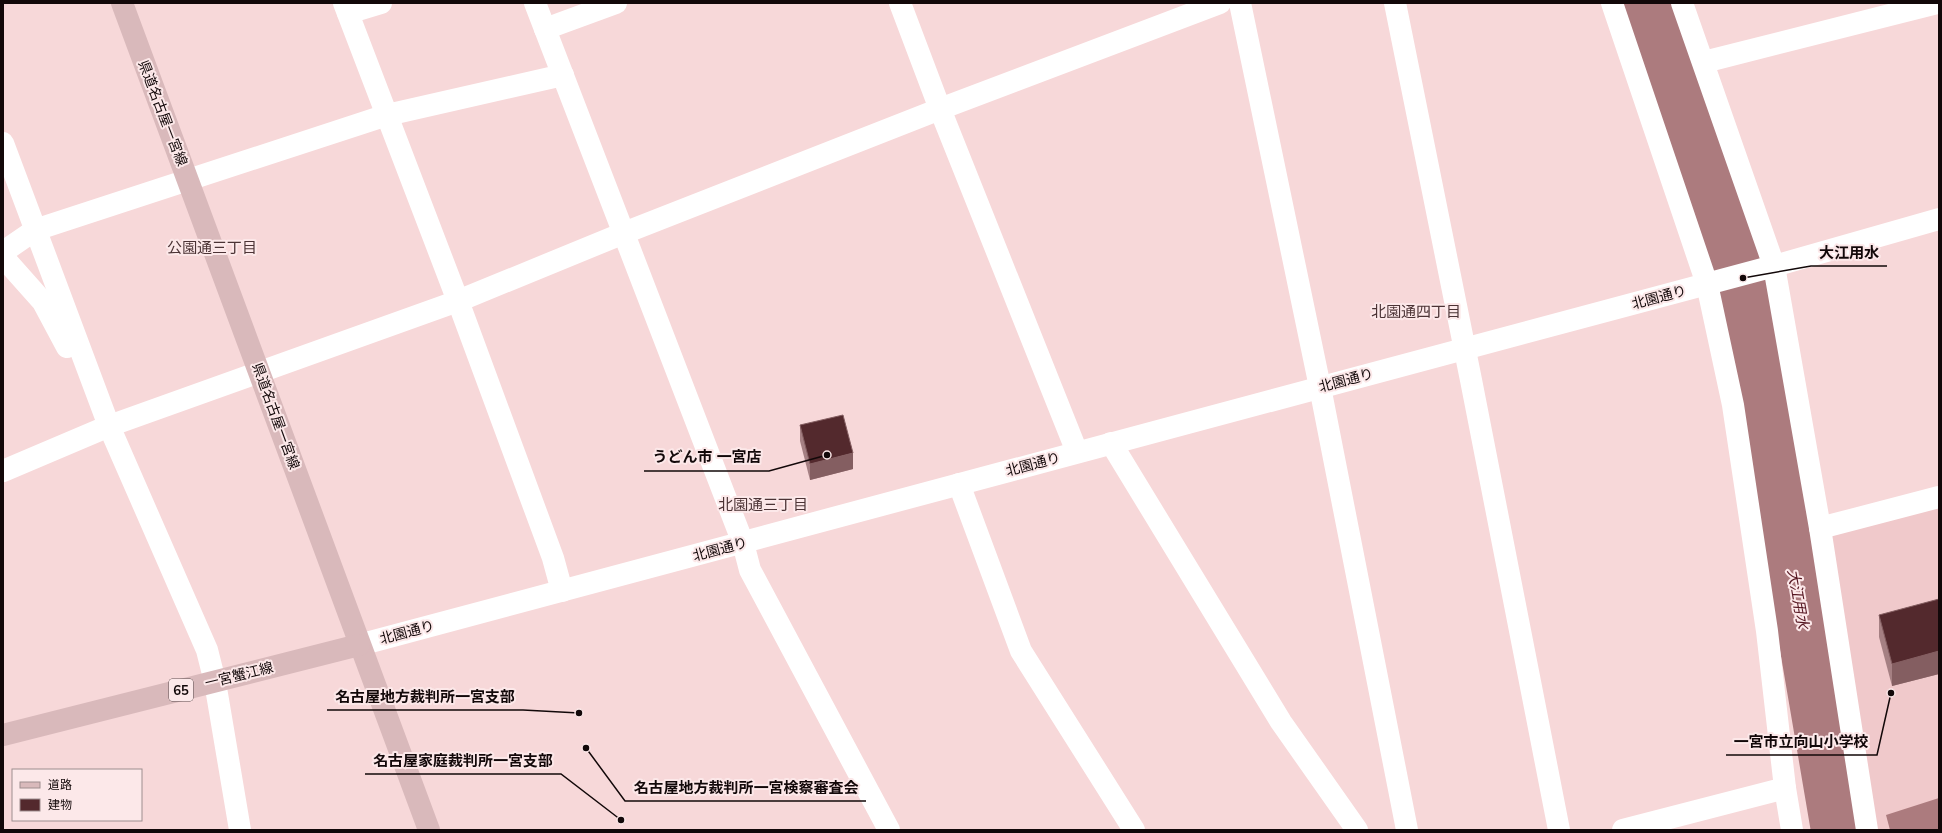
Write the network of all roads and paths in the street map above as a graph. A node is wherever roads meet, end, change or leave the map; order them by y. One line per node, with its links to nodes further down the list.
1 (122, 3): 19 (main road, 県道名古屋一宮線)
2 (381, 3): 12 (street)
3 (535, 3): 13 (street)
4 (616, 3): 13 (street)
5 (900, 3): 16 (street)
6 (1220, 3): 16 (street)
7 (1240, 3): 30 (street)
8 (1395, 3): 28 (street)
9 (1612, 3): 26 (street)
10 (1682, 3): 14 (street)
11 (1937, 3): 14 (street)
12 (346, 8): 17 (street)
13 (545, 29): 15 (street)
14 (1704, 62): 25 (street)
15 (563, 75): 17 (street); 22 (street)
16 (940, 109): 22 (street); 33 (street)
17 (387, 116): 19 (street); 27 (street)
18 (3, 143): 21 (street)
19 (189, 181): 21 (street); 29 (main road, 県道名古屋一宮線)
20 (1939, 219): 25 (street, 北園通り)
21 (35, 230): 23 (street); 31 (street)
22 (624, 233): 27 (street); 38 (street)
23 (3, 252)
24 (3, 257): 31 (street)
25 (1774, 266): 26 (street, 北園通り); 37 (street)
26 (1707, 284): 28 (street, 北園通り); 43 (street)
27 (458, 301): 29 (street); 39 (street)
28 (1465, 348): 30 (street, 北園通り); 50 (street)
29 (260, 373): 31 (street); 40 (main road, 県道名古屋一宮線)
30 (1320, 386): 32 (street, 北園通り); 49 (street)
31 (109, 426): 34 (street); 41 (street)
32 (1111, 443): 33 (street, 北園通り); 48 (street)
33 (1077, 452): 35 (street, 北園通り)
34 (3, 471)
35 (959, 484): 38 (street, 北園通り); 47 (street)
36 (1939, 497): 37 (street)
37 (1820, 528): 53 (street)
38 (743, 543): 39 (street, 北園通り); 46 (street)
39 (562, 591): 40 (street, 北園通り)
40 (359, 645): 41 (main road, 一宮蟹江線 / 65); 45 (main road, 県道名古屋一宮線)
41 (215, 682): 42 (main road, 一宮蟹江線 / 65); 44 (street)
42 (3, 735)
43 (1785, 788): 51 (street); 52 (street)
44 (240, 830)
45 (429, 830)
46 (889, 830)
47 (1134, 830)
48 (1357, 830)
49 (1407, 830)
50 (1559, 830)
51 (1623, 830)
52 (1792, 830)
53 (1867, 830)

